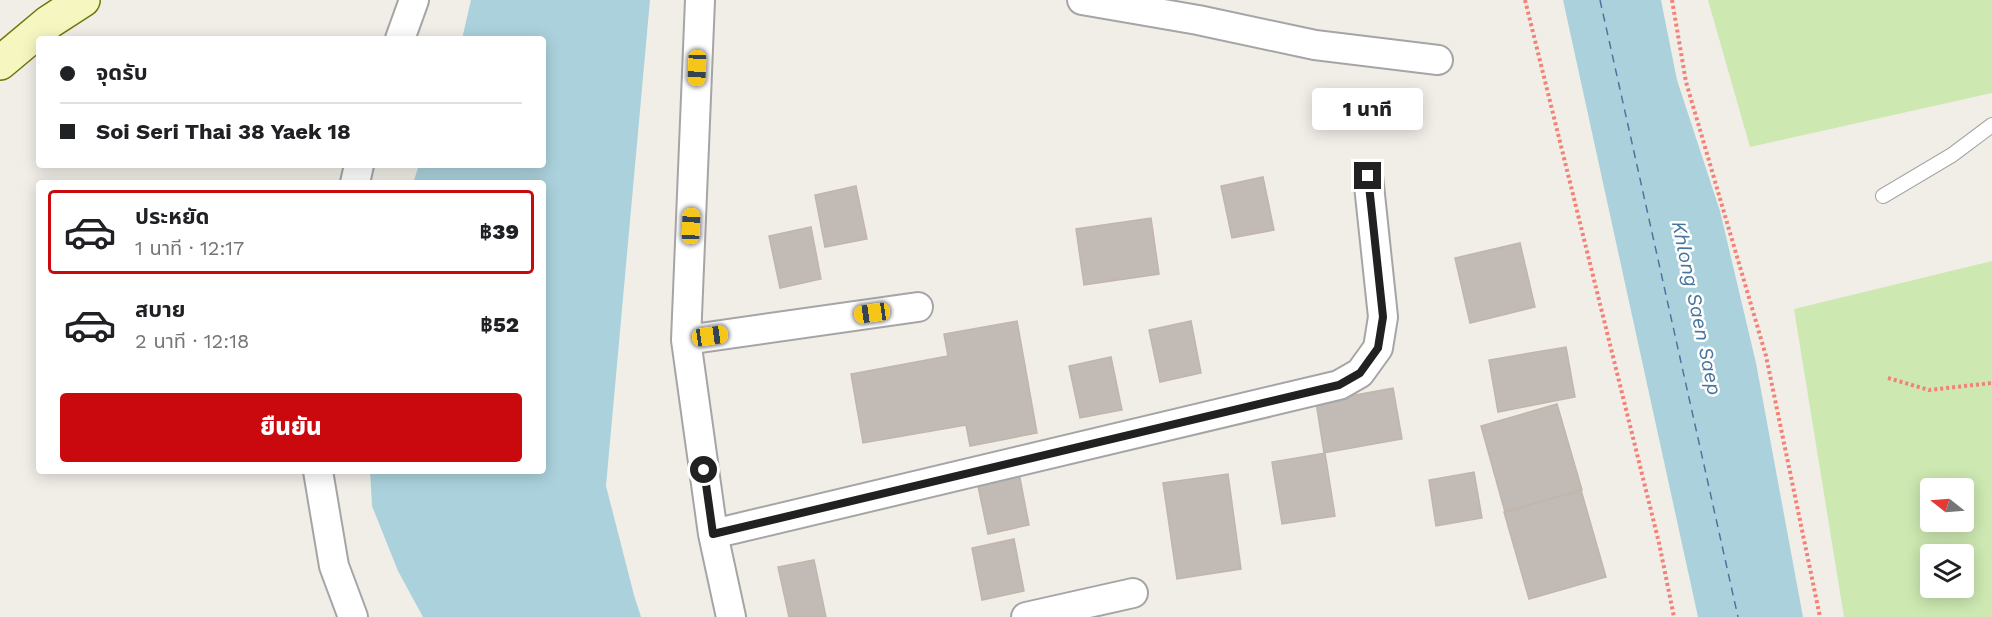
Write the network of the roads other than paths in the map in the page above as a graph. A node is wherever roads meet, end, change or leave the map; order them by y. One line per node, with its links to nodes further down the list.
1 (83, 0): 7 (main road)
2 (414, 0): 5 (street)
3 (700, 0): 12 (street)
4 (1082, 0): 6 (street)
5 (401, 36)
6 (1438, 60)
7 (0, 63)
8 (1992, 125): 10 (lane)
9 (1368, 176): 14 (street)
10 (1883, 196)
11 (918, 307): 12 (street)
12 (686, 340): 14 (street)
13 (319, 474): 16 (street)
14 (713, 534): 17 (street)
15 (1133, 593): 18 (street)
16 (353, 617)
17 (731, 617)
18 (1026, 617)

